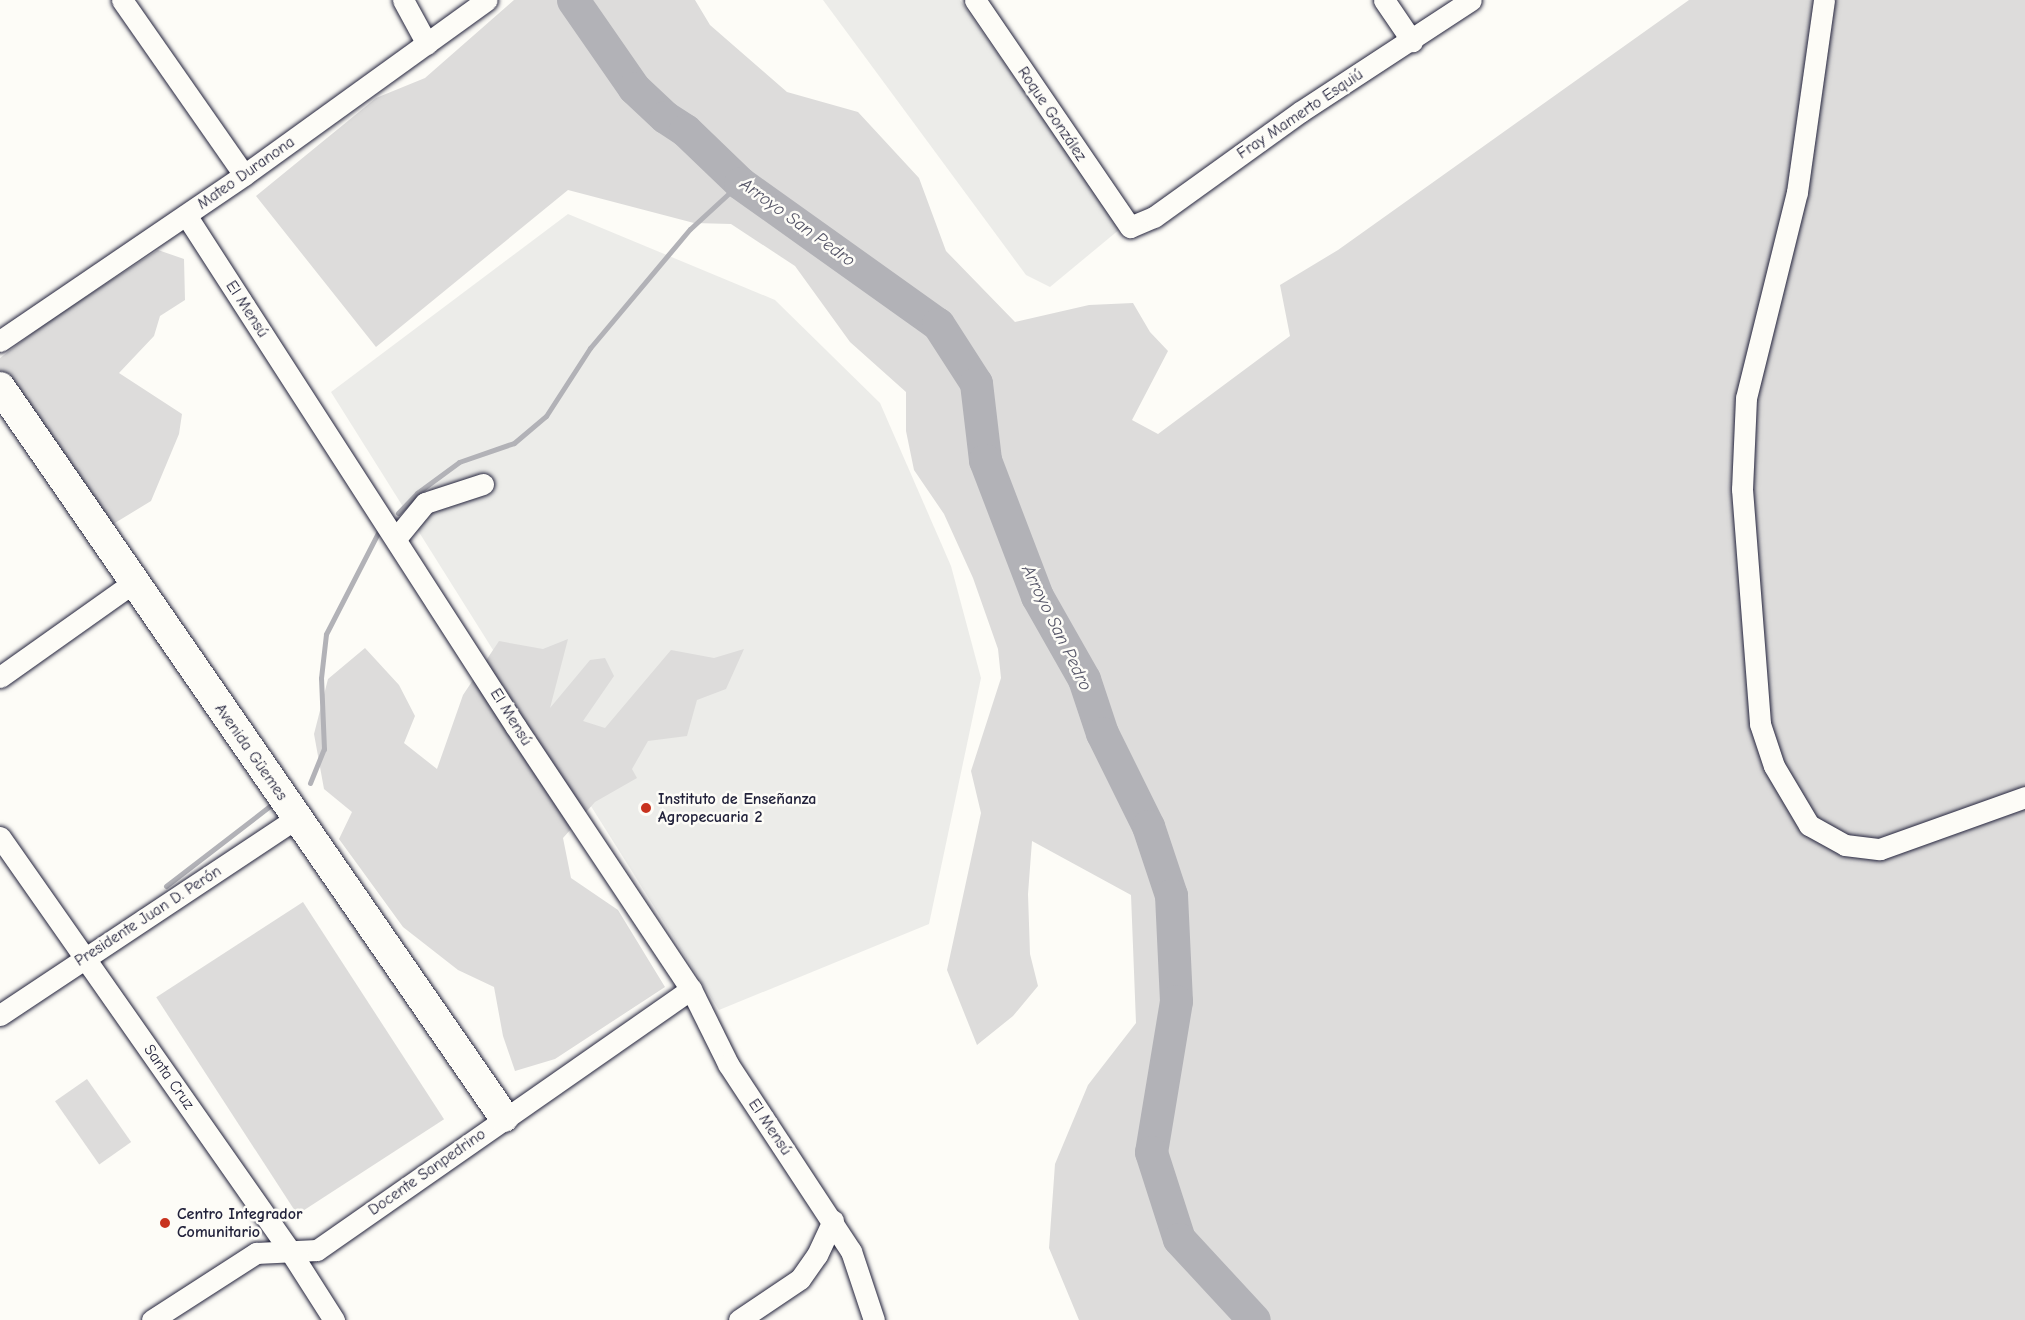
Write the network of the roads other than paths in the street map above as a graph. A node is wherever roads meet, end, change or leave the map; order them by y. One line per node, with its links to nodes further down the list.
1 (122, 0): 10 (street)
2 (403, 0): 9 (street)
3 (488, 0): 9 (street, Mateo Duranona)
4 (975, 0): 12 (street, Roque González)
5 (1384, 0): 8 (street)
6 (1471, 0): 8 (street, Fray Mamerto Esquiú)
7 (1824, 0): 19 (street)
8 (1412, 41): 12 (street, Fray Mamerto Esquiú)
9 (427, 44): 10 (street, Mateo Duranona)
10 (244, 175): 11 (street, Mateo Duranona)
11 (186, 215): 13 (street, Mateo Duranona); 16 (street, El Mensú)
12 (1130, 227)
13 (0, 341)
14 (0, 387): 17 (main road, Avenida Güemes)
15 (483, 484): 16 (street)
16 (397, 537): 23 (street, El Mensú)
17 (134, 582): 18 (street); 20 (main road, Avenida Güemes)
18 (0, 677)
19 (2025, 796)
20 (297, 818): 22 (street, Presidente Juan D. Perón); 25 (main road, Avenida Güemes)
21 (0, 837): 22 (street, Santa Cruz)
22 (84, 957): 24 (street, Presidente Juan D. Perón); 27 (street, Santa Cruz)
23 (691, 989): 25 (street, Docente Sanpedrino); 26 (street, El Mensú)
24 (0, 1015)
25 (504, 1117): 27 (street, Docente Sanpedrino)
26 (832, 1220): 30 (street); 31 (street, El Mensú)
27 (290, 1251): 28 (street, Docente Sanpedrino); 29 (street, Santa Cruz)
28 (152, 1320)
29 (334, 1320)
30 (739, 1320)
31 (874, 1320)

